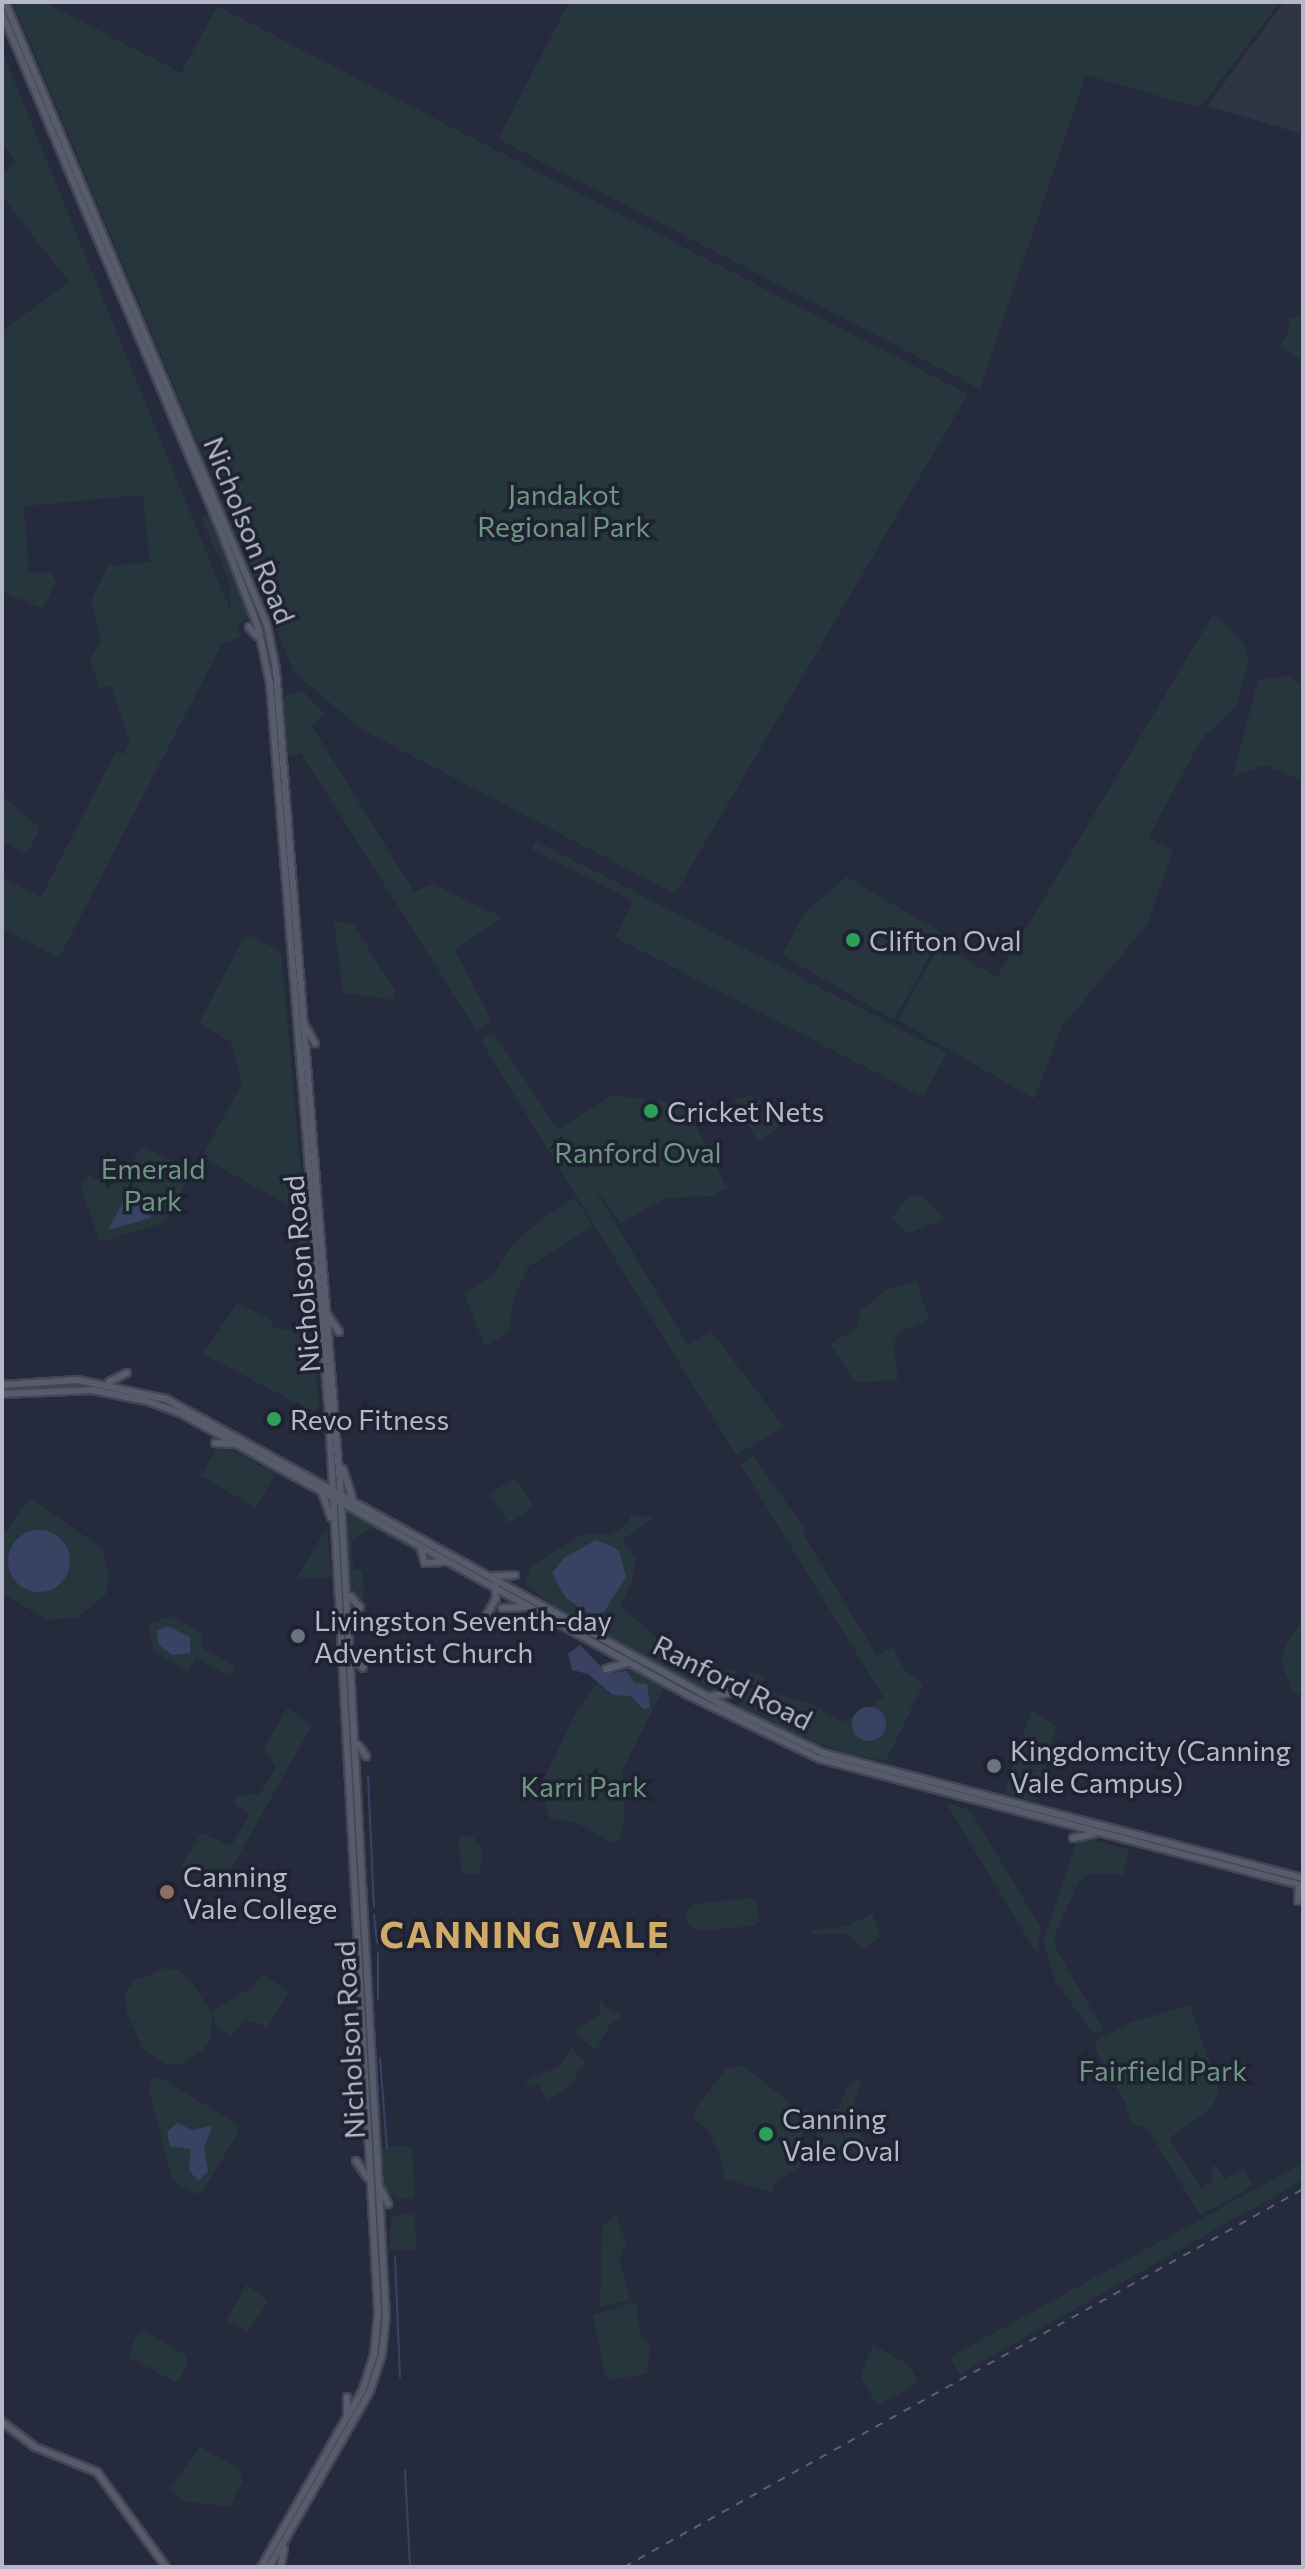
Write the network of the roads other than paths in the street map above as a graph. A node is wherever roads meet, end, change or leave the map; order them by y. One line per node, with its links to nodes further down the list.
1 (5, 2): 5 (main road, Nicholson Road)
2 (2, 13): 4 (main road, Nicholson Road)
3 (249, 627): 4 (main road)
4 (267, 662): 17 (main road, Nicholson Road)
5 (303, 1019): 6 (main road); 7 (main road, Nicholson Road)
6 (315, 1043)
7 (327, 1314): 8 (main road); 13 (main road, Nicholson Road)
8 (339, 1332)
9 (127, 1373): 10 (main road)
10 (105, 1383): 11 (main road, Ranford Road); 16 (main road, Ranford Road)
11 (2, 1385)
12 (2, 1394): 15 (main road)
13 (337, 1439): 20 (main road, Nicholson Road); 22 (main road)
14 (215, 1443): 15 (main road)
15 (240, 1445): 19 (main road)
16 (286, 1461): 17 (main road); 18 (main road, Ranford Road)
17 (332, 1467): 18 (main road, Nicholson Road)
18 (333, 1486): 20 (main road, Ranford Road); 21 (main road, Nicholson Road)
19 (321, 1490): 21 (main road); 27 (main road)
20 (341, 1491): 22 (main road, Ranford Road); 23 (main road, Nicholson Road)
21 (333, 1496): 23 (main road); 27 (main road, Nicholson Road)
22 (352, 1497): 30 (main road, Ranford Road)
23 (341, 1500): 24 (main road, Nicholson Road); 25 (main road)
24 (342, 1518): 25 (main road); 31 (main road, Nicholson Road)
25 (395, 1531): 26 (main road)
26 (418, 1543): 28 (main road); 28 (main road)
27 (337, 1556): 53 (main road, Nicholson Road)
28 (450, 1562): 32 (main road)
29 (515, 1575): 30 (main road)
30 (492, 1576): 38 (main road, Ranford Road)
31 (347, 1585): 35 (main road, Nicholson Road); 35 (main road)
32 (495, 1586): 34 (main road); 36 (main road)
33 (502, 1608): 34 (main road)
34 (536, 1609): 39 (main road)
35 (348, 1616): 37 (main road, Nicholson Road)
36 (486, 1616)
37 (351, 1650): 41 (main road); 45 (main road, Nicholson Road)
38 (624, 1650): 39 (main road); 44 (main road, Ranford Road)
39 (607, 1655): 40 (main road, Ranford Road)
40 (631, 1664): 42 (main road); 47 (main road, Ranford Road)
41 (363, 1668)
42 (606, 1669)
43 (732, 1693): 44 (main road)
44 (703, 1694): 49 (main road, Ranford Road)
45 (356, 1738): 46 (main road); 55 (main road, Nicholson Road)
46 (366, 1756)
47 (1098, 1833): 48 (main road); 50 (main road, Ranford Road)
48 (1073, 1838)
49 (1303, 1878)
50 (1300, 1885): 51 (main road)
51 (1298, 1901)
52 (345, 1960): 53 (main road)
53 (362, 2016): 56 (main road, Nicholson Road)
54 (356, 2161): 56 (main road)
55 (378, 2185): 57 (main road); 61 (main road, Nicholson Road)
56 (371, 2194): 60 (main road, Nicholson Road)
57 (388, 2204)
58 (347, 2397): 60 (main road)
59 (2, 2425): 63 (main road)
60 (319, 2466): 64 (main road, Nicholson Road)
61 (291, 2530): 62 (main road); 65 (main road, Nicholson Road)
62 (281, 2565)
63 (164, 2567)
64 (261, 2567)
65 (269, 2567)

